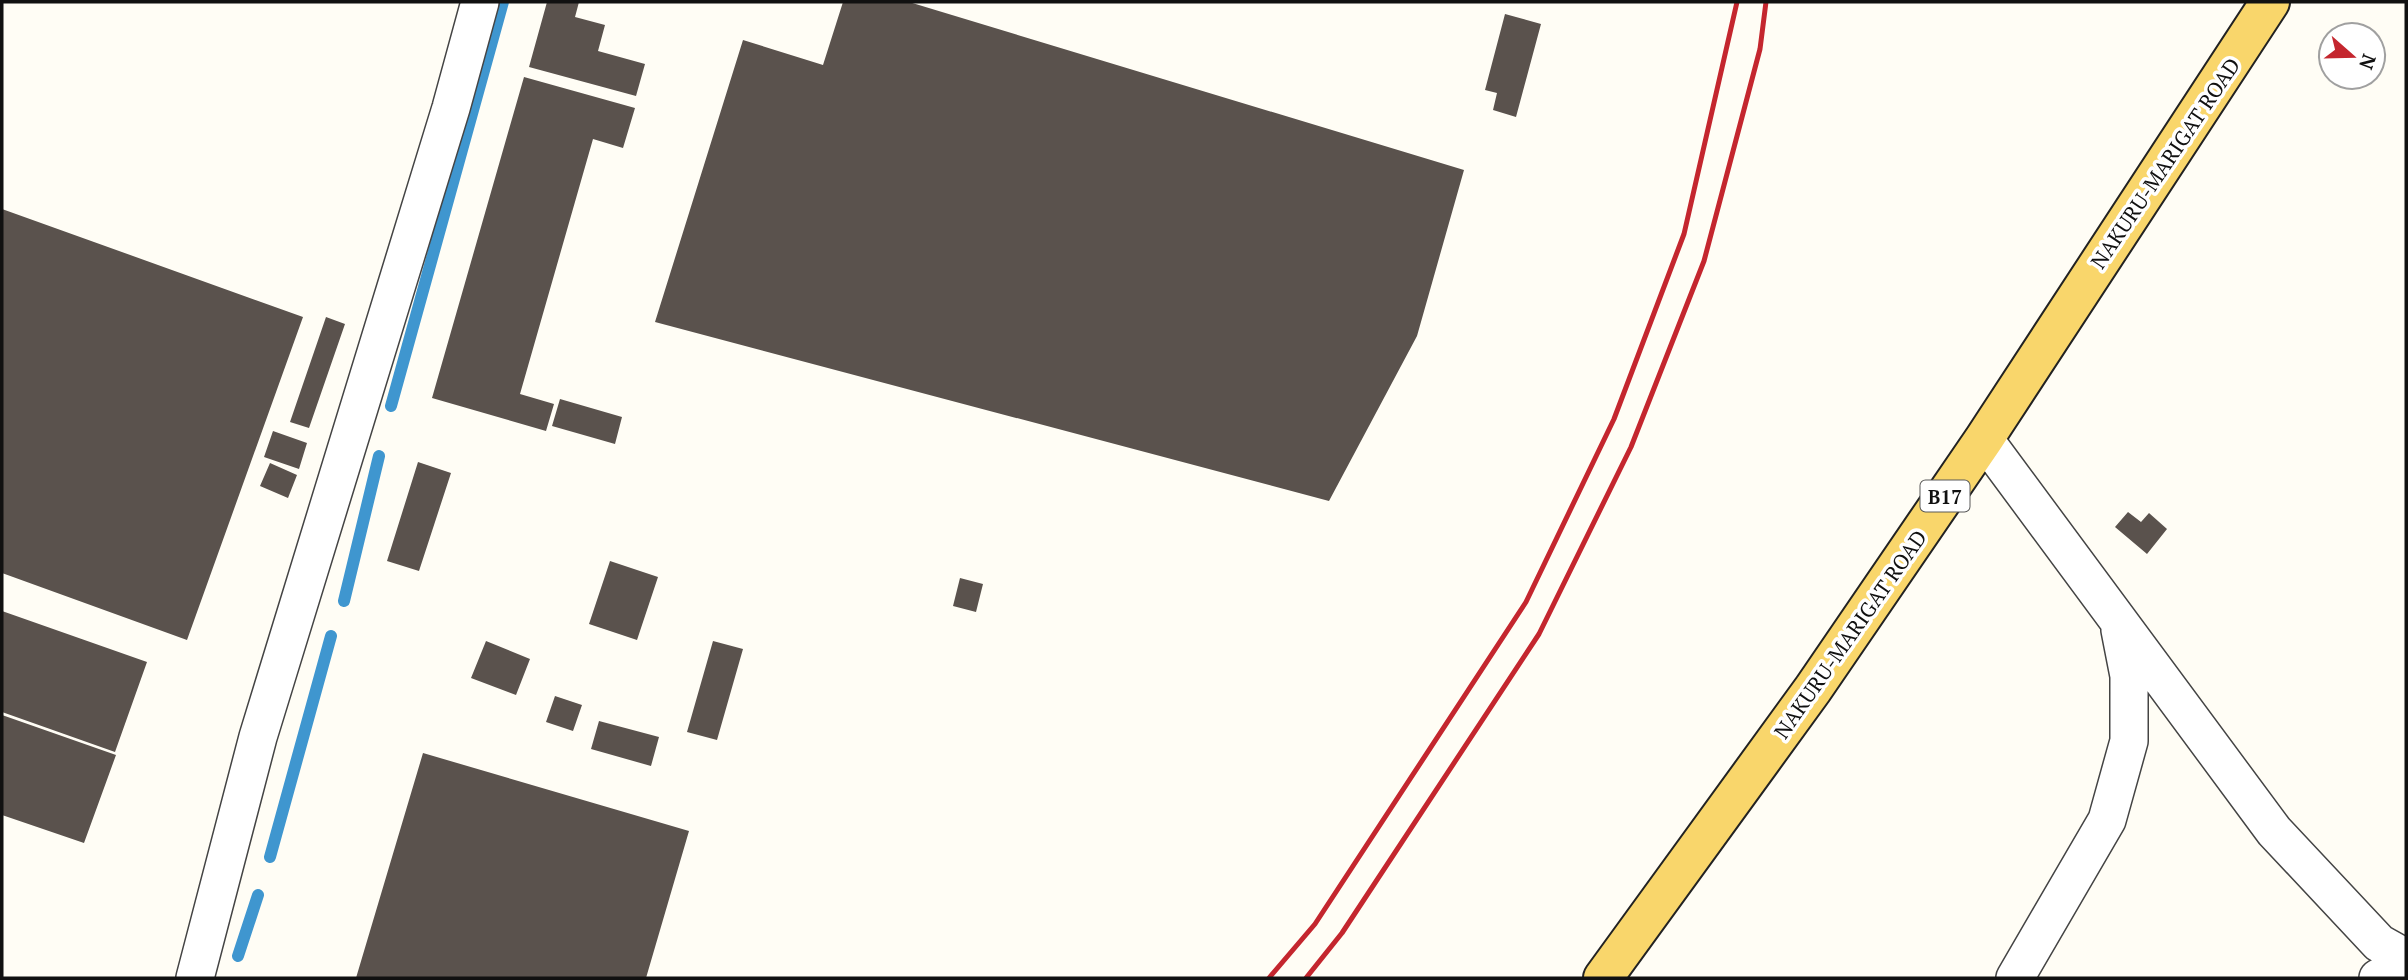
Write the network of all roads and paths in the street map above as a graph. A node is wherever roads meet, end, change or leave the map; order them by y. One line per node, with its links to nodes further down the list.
1 (480, 2): 6 (street)
2 (2270, 2): 3 (main road, NAKURU-MARIGAT ROAD / B17)
3 (1984, 439): 4 (street); 7 (main road, NAKURU-MARIGAT ROAD / B17)
4 (2118, 622): 5 (street); 8 (street)
5 (2406, 960): 9 (street)
6 (195, 978)
7 (1603, 978)
8 (2015, 978)
9 (2378, 978)

